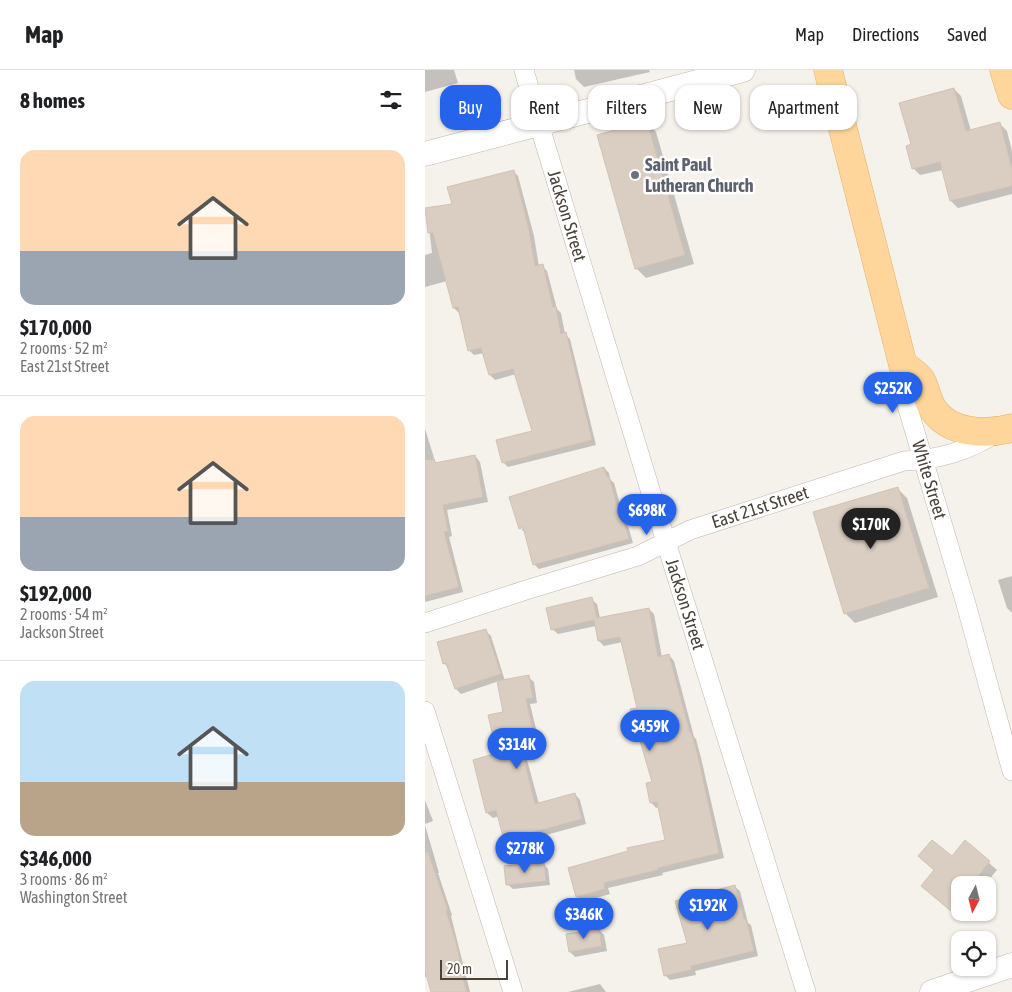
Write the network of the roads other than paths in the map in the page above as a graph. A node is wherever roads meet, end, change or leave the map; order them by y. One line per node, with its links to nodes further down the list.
1 (524, 70): 5 (street, Jackson Street)
2 (743, 70): 7 (street)
3 (828, 70): 11 (main road, White Street)
4 (1004, 70): 6 (main road)
5 (528, 85)
6 (1012, 95)
7 (578, 114)
8 (516, 130): 10 (street)
9 (541, 130): 14 (street, Jackson Street)
10 (425, 154)
11 (903, 365): 12 (main road); 13 (street, White Street)
12 (1004, 430): 13 (street, East 21st Street)
13 (923, 460): 14 (street, East 21st Street); 17 (street, White Street)
14 (666, 542): 15 (street, East 21st Street); 20 (street, Jackson Street)
15 (425, 624)
16 (425, 711): 19 (street)
17 (1012, 772)
18 (1012, 965): 21 (street)
19 (513, 992)
20 (806, 992)
21 (932, 992)

